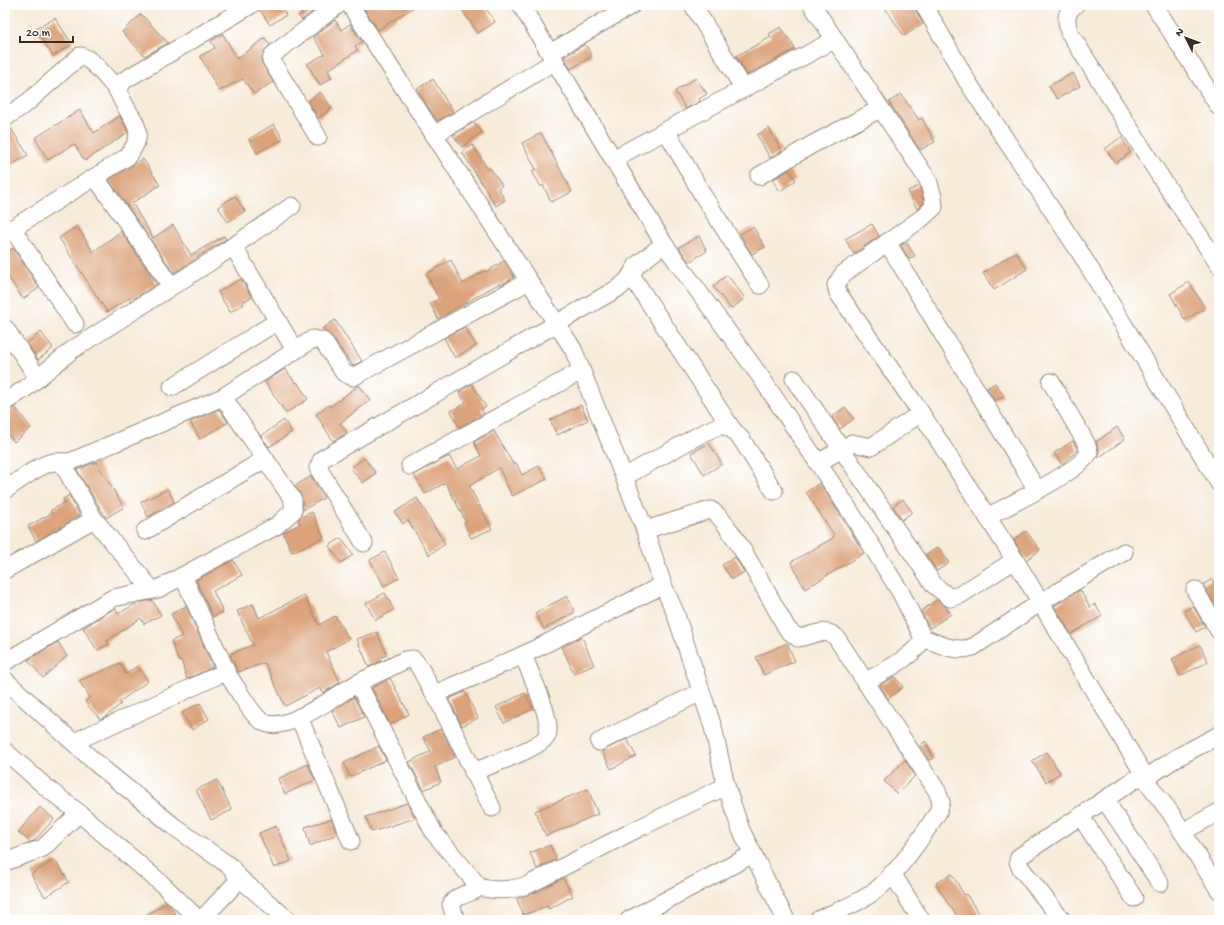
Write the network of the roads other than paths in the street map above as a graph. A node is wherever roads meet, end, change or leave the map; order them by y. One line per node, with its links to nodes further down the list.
1 (251, 5): 14 (street)
2 (338, 5): 20 (street)
3 (350, 5): 19 (street)
4 (521, 5): 12 (street)
5 (632, 5): 12 (street)
6 (694, 5): 13 (street)
7 (812, 5): 11 (street)
8 (924, 5): 54 (street)
9 (1075, 5): 29 (street)
10 (1154, 5): 15 (street)
11 (834, 40): 13 (street); 16 (street)
12 (553, 57): 19 (street); 21 (street)
13 (744, 89): 18 (street)
14 (118, 91): 17 (street); 23 (street)
15 (1219, 107)
16 (880, 109): 22 (street); 26 (street)
17 (6, 114)
18 (666, 130): 21 (street); 33 (street)
19 (434, 135): 32 (street)
20 (318, 137)
21 (614, 159): 27 (street)
22 (759, 176)
23 (96, 178): 25 (street); 31 (street)
24 (292, 206): 28 (street)
25 (9, 231): 35 (street)
26 (887, 242): 46 (street); 56 (street)
27 (664, 244): 30 (street); 51 (street)
28 (233, 246): 34 (street); 40 (street)
29 (1219, 265)
30 (631, 275): 36 (street); 47 (street)
31 (166, 280)
32 (529, 281): 36 (street); 38 (street)
33 (760, 285)
34 (278, 322): 38 (street); 43 (street)
35 (75, 324)
36 (557, 325): 39 (street); 62 (street)
37 (5, 328): 40 (street)
38 (295, 350): 44 (street)
39 (581, 371): 52 (street); 53 (street)
40 (38, 378): 45 (street)
41 (794, 379): 48 (street)
42 (1051, 382): 56 (street)
43 (172, 387)
44 (223, 398): 49 (street); 50 (street)
45 (5, 402)
46 (922, 413): 48 (street); 58 (street)
47 (732, 429): 53 (street); 57 (street)
48 (842, 448): 51 (street); 64 (street)
49 (265, 459): 61 (street); 66 (street)
50 (62, 463): 55 (street); 59 (street)
51 (818, 463): 72 (street)
52 (410, 466)
53 (624, 477): 60 (street)
54 (1219, 482)
55 (5, 490)
56 (1037, 490): 58 (street)
57 (774, 491)
58 (987, 517): 64 (street)
59 (94, 519): 65 (street); 68 (street)
60 (645, 530): 67 (street); 77 (street)
61 (145, 531)
62 (364, 543)
63 (1124, 552): 70 (street)
64 (1015, 560): 70 (street)
65 (5, 570)
66 (183, 576): 68 (street); 75 (street)
67 (664, 585): 73 (street); 79 (street)
68 (152, 590): 74 (street)
69 (1195, 590): 71 (street)
70 (1041, 602): 72 (street); 87 (street)
71 (1219, 631)
72 (923, 638): 77 (street)
73 (523, 655): 80 (street); 86 (street)
74 (5, 662)
75 (228, 675): 81 (street); 83 (street)
76 (5, 680): 83 (street)
77 (865, 682): 98 (street)
78 (358, 683): 80 (street); 81 (street); 101 (street)
79 (701, 692): 84 (street); 88 (street)
80 (435, 694): 86 (street)
81 (299, 717): 95 (street)
82 (1219, 735): 87 (street)
83 (74, 742): 99 (street)
84 (599, 742)
85 (5, 751): 92 (street)
86 (473, 772): 90 (street)
87 (1144, 776): 89 (street); 94 (street)
88 (726, 786): 96 (street); 101 (street)
89 (1105, 800): 93 (street); 100 (street)
90 (492, 808)
91 (1219, 812): 94 (street)
92 (79, 813): 97 (street); 104 (street)
93 (1081, 817): 103 (street); 111 (street)
94 (1182, 832): 102 (street)
95 (351, 841)
96 (753, 854): 107 (street); 108 (street)
97 (5, 862)
98 (892, 873): 109 (street); 110 (street)
99 (237, 878): 104 (street); 105 (street)
100 (1160, 883)
101 (477, 887): 106 (street)
102 (1219, 890)
103 (1134, 898)
104 (195, 919)
105 (288, 920)
106 (456, 920)
107 (629, 920)
108 (786, 920)
109 (818, 920)
110 (921, 920)
111 (1062, 920)

